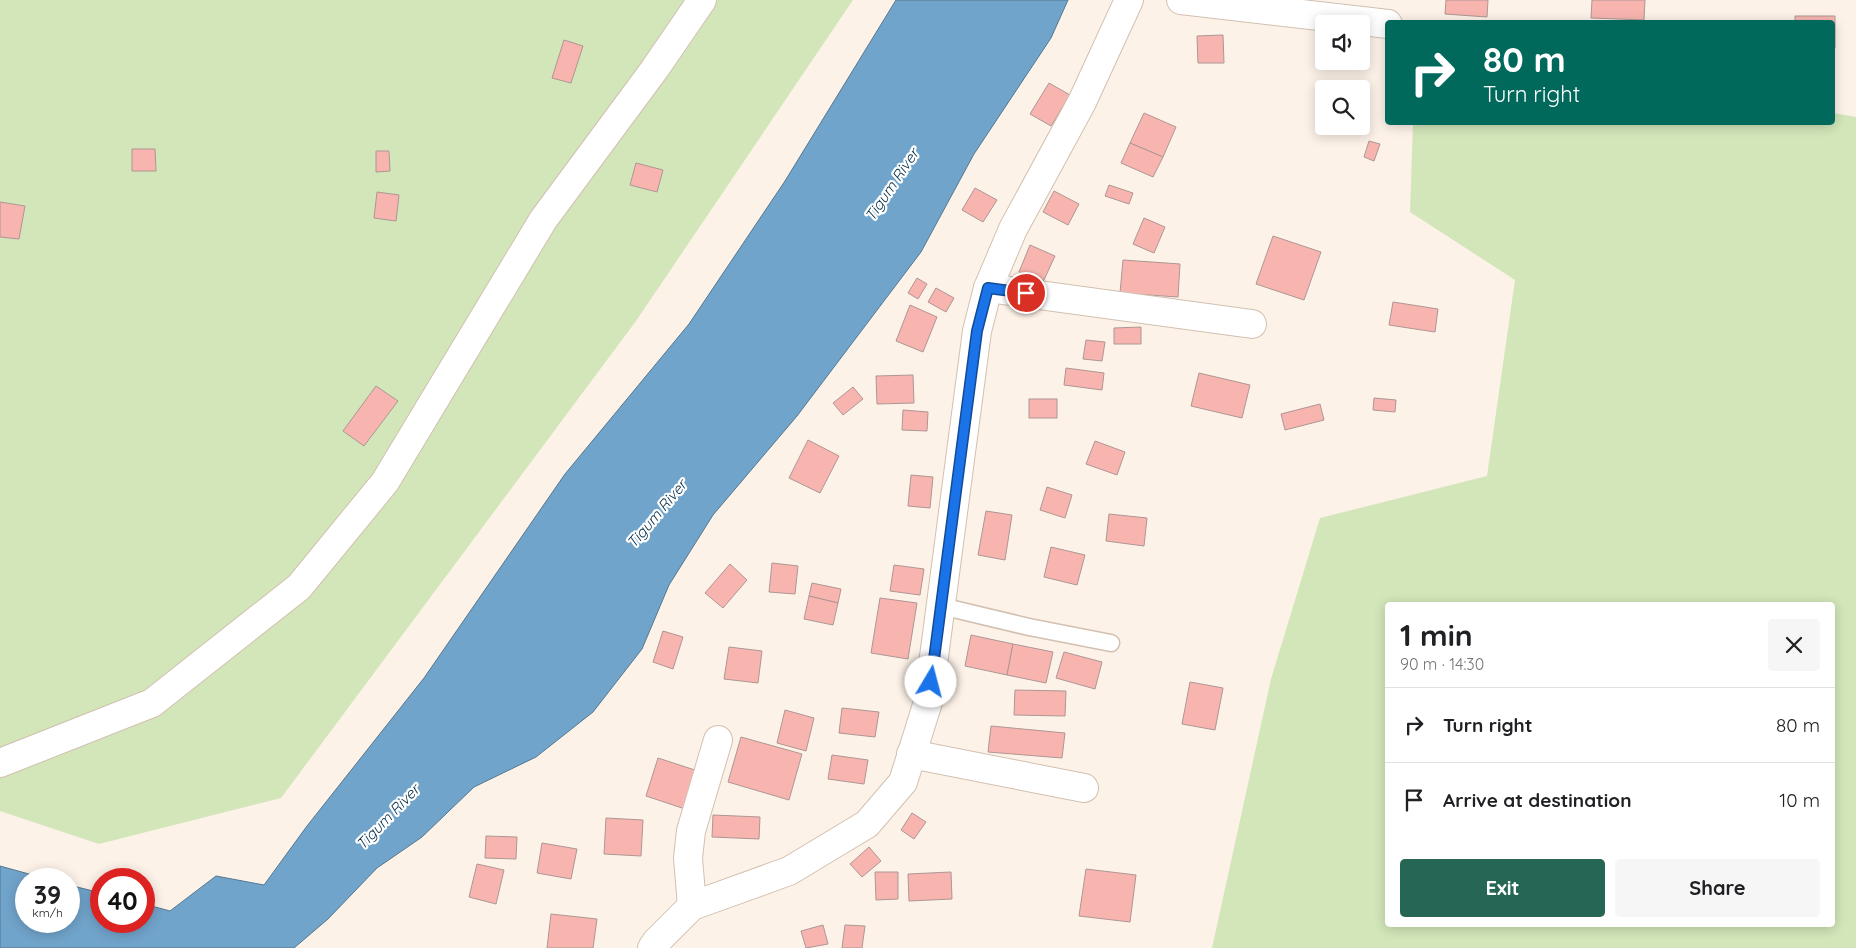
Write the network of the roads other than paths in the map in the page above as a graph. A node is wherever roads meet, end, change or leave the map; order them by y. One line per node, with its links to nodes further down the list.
1 (702, 0): 11 (street)
2 (1129, 0): 5 (street)
3 (1181, 0): 4 (street)
4 (1385, 24)
5 (988, 288): 6 (street); 7 (street)
6 (1252, 324)
7 (941, 606): 8 (lane); 10 (street)
8 (1111, 643)
9 (718, 740): 13 (street)
10 (911, 754): 12 (street); 13 (street)
11 (0, 763)
12 (1084, 788)
13 (692, 906): 14 (street)
14 (652, 948)

